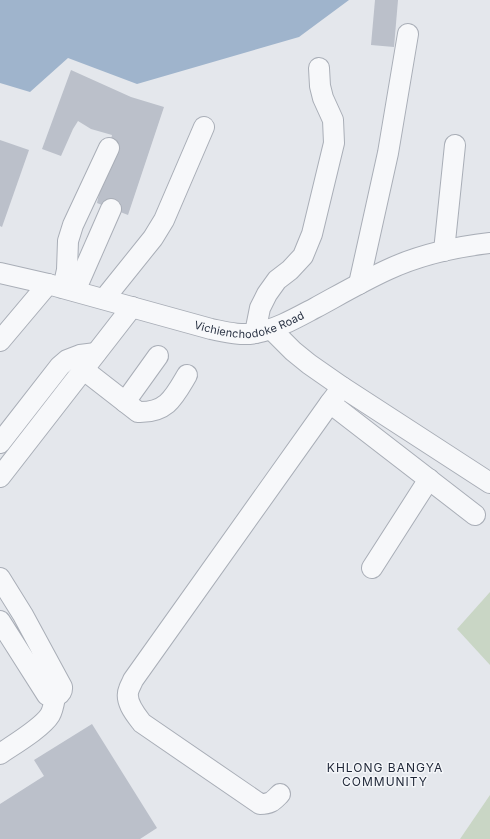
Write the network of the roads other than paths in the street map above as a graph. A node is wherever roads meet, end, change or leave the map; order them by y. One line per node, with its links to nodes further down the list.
1 (408, 34): 10 (street)
2 (319, 68): 14 (street)
3 (204, 127): 12 (street)
4 (455, 145): 8 (street)
5 (109, 148): 11 (street)
6 (111, 209): 11 (street)
7 (490, 243): 8 (street, Vichienchodoke Road)
8 (444, 251): 10 (street, Vichienchodoke Road)
9 (0, 273): 11 (street, Vichienchodoke Road)
10 (359, 284): 14 (street, Vichienchodoke Road)
11 (62, 288): 12 (street, Vichienchodoke Road); 15 (street)
12 (104, 299): 13 (street, Vichienchodoke Road)
13 (132, 307): 14 (street, Vichienchodoke Road); 16 (street)
14 (263, 331): 20 (street)
15 (0, 341)
16 (96, 353): 18 (street); 23 (street)
17 (158, 356): 21 (street)
18 (84, 370): 21 (street); 24 (street)
19 (187, 375): 21 (street)
20 (342, 387): 22 (street); 26 (street)
21 (125, 402)
22 (330, 403): 25 (street); 34 (street)
23 (0, 443)
24 (0, 477)
25 (429, 479): 27 (street); 28 (street)
26 (490, 483)
27 (476, 515)
28 (372, 568)
29 (0, 578): 30 (street)
30 (23, 615): 31 (street); 32 (street)
31 (1, 626): 32 (street)
32 (55, 697): 33 (street)
33 (0, 754)
34 (280, 794)

